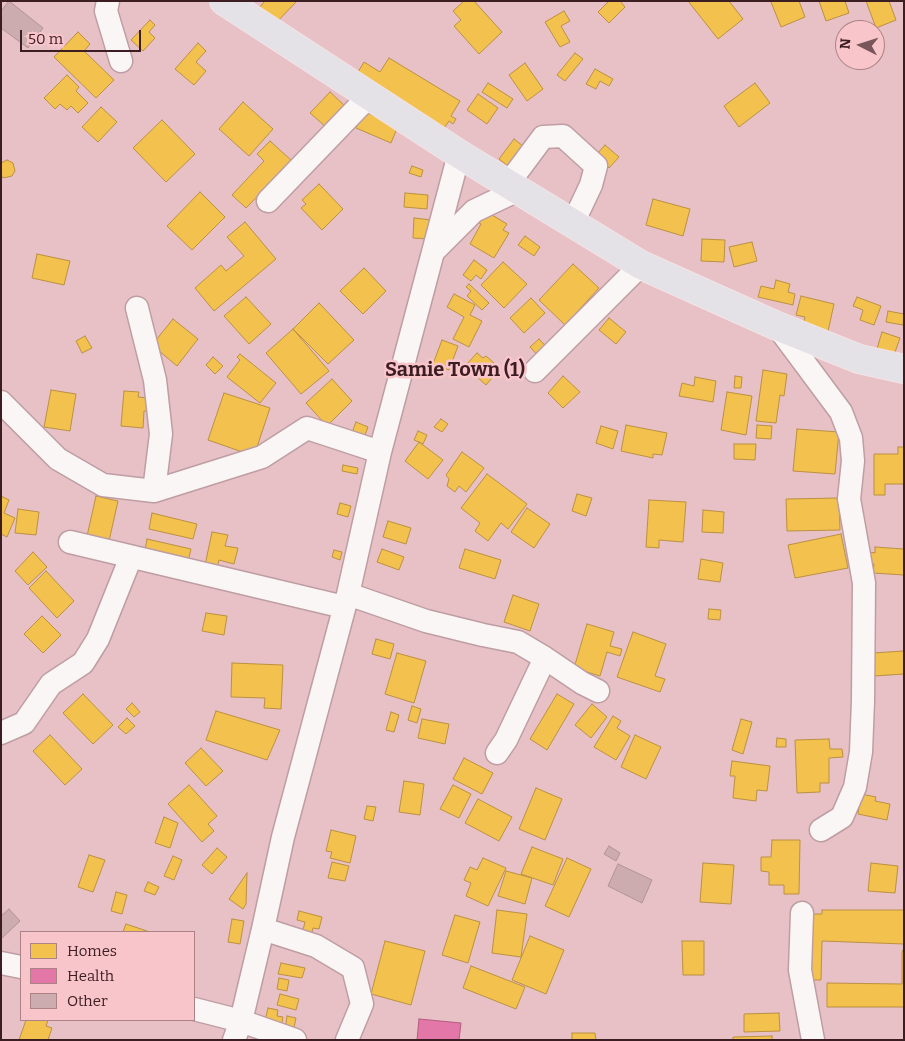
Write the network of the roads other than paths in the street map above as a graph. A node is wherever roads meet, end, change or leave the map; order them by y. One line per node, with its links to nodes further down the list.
1 (108, 1): 3 (street)
2 (224, 1): 4 (main road)
3 (122, 61)
4 (369, 96): 5 (main road); 7 (street)
5 (459, 154): 6 (main road); 9 (street)
6 (513, 187): 8 (main road); 8 (street); 9 (street)
7 (268, 202)
8 (573, 223): 10 (main road)
9 (433, 252): 16 (street)
10 (641, 265): 12 (main road); 14 (street)
11 (137, 308): 17 (street)
12 (777, 326): 13 (main road); 25 (street)
13 (904, 369)
14 (535, 371)
15 (1, 402): 17 (street)
16 (380, 452): 17 (street); 20 (street)
17 (154, 491)
18 (70, 542): 19 (street)
19 (131, 557): 20 (street); 23 (street)
20 (346, 600): 21 (street); 27 (street)
21 (545, 658): 22 (street); 24 (street)
22 (598, 691)
23 (1, 733)
24 (497, 753)
25 (821, 830)
26 (802, 912): 34 (street)
27 (263, 929): 31 (street); 33 (street)
28 (1, 963): 29 (street)
29 (20, 967)
30 (195, 1009): 31 (street)
31 (237, 1030): 32 (street)
32 (295, 1040)
33 (347, 1040)
34 (813, 1040)

